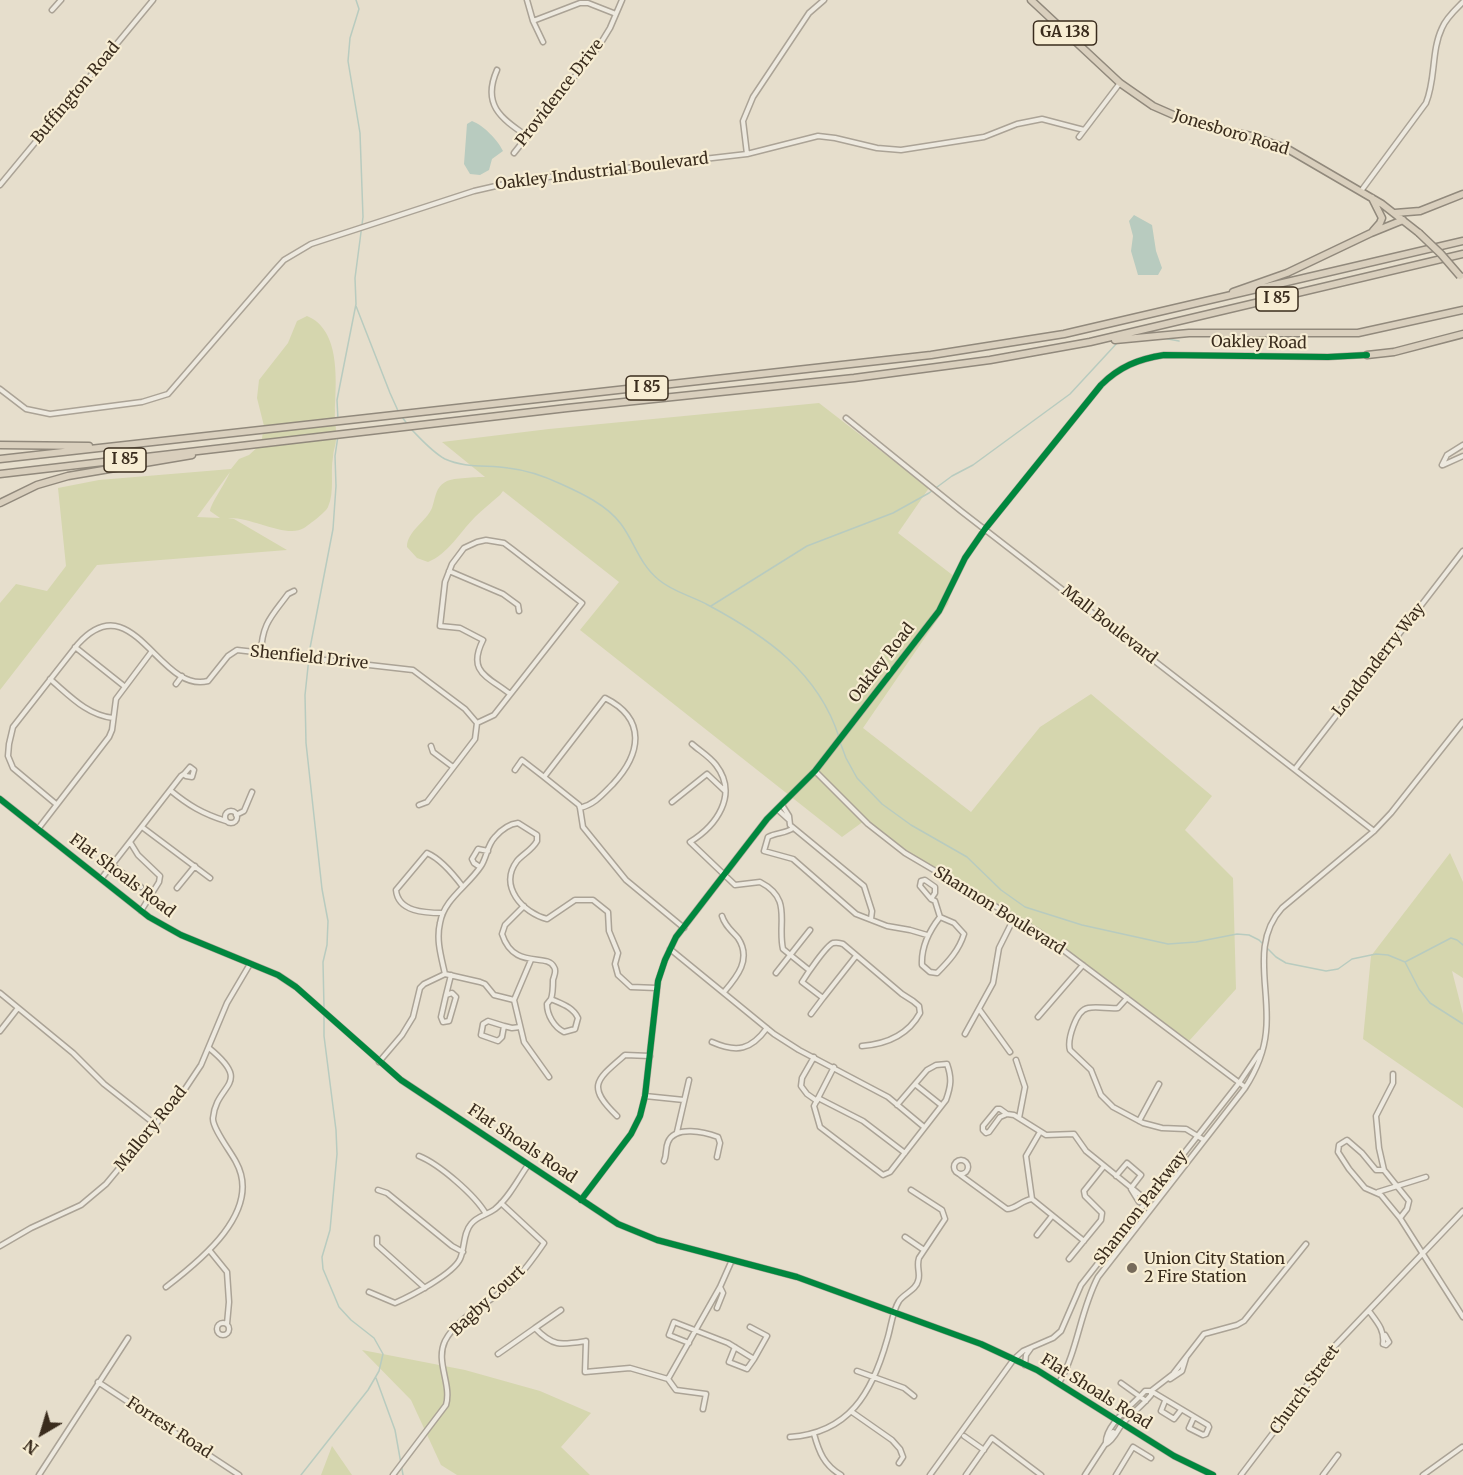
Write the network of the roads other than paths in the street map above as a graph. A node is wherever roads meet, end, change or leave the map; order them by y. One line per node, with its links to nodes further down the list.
1 (61, 0): 8 (street)
2 (152, 0): 19 (street, Buffington Road)
3 (527, 0): 10 (street)
4 (622, 0): 9 (street, Providence Drive)
5 (824, 0): 18 (street)
6 (1031, 0): 13 (highway, Jonesboro Road / GA 138)
7 (1463, 2): 20 (street)
8 (52, 10)
9 (616, 14): 10 (street); 15 (street, Providence Drive)
10 (533, 21): 11 (street)
11 (543, 42)
12 (497, 70): 15 (street)
13 (1120, 83): 14 (street); 20 (highway, Jonesboro Road / GA 138)
14 (1084, 130): 16 (street); 18 (street, Oakley Industrial Boulevard)
15 (527, 136): 17 (street, Providence Drive)
16 (1079, 137)
17 (514, 153)
18 (747, 154): 36 (street, Oakley Industrial Boulevard)
19 (0, 185)
20 (1360, 191): 22 (highway, Jonesboro Road / GA 138)
21 (1463, 194): 23 (highway)
22 (1371, 197): 24 (highway, Jonesboro Road / GA 138); 27 (highway)
23 (1420, 211): 24 (highway); 26 (highway)
24 (1393, 212): 25 (highway, Jonesboro Road / GA 138)
25 (1403, 220): 26 (highway, Jonesboro Road / GA 138); 27 (highway)
26 (1409, 225): 30 (highway, Jonesboro Road / GA 138, bridge)
27 (1371, 233): 31 (highway)
28 (1463, 241): 31 (highway, I 85)
29 (1463, 254): 34 (highway, I 85)
30 (1461, 278)
31 (1204, 303): 41 (highway, I 85)
32 (1463, 310): 34 (highway)
33 (1463, 334): 35 (highway)
34 (1090, 342): 39 (highway, I 85)
35 (1367, 355): 46 (street, Oakley Road)
36 (0, 389)
37 (846, 418): 46 (street, Mall Boulevard)
38 (0, 445): 41 (highway)
39 (249, 445): 44 (highway, I 85); 45 (highway)
40 (1463, 445): 42 (street)
41 (119, 446): 43 (highway, I 85)
42 (1463, 456)
43 (0, 459)
44 (0, 474)
45 (0, 503)
46 (985, 529): 65 (street, Mall Boulevard); 67 (street, Oakley Road)
47 (1463, 551): 65 (street, Londonderry Way)
48 (449, 571): 50 (street); 58 (street); 58 (street)
49 (294, 591): 53 (street)
50 (519, 611)
51 (75, 647): 52 (street); 55 (street); 57 (street)
52 (152, 651): 54 (street); 57 (street)
53 (261, 653): 54 (street, Shenfield Drive); 61 (street, Shenfield Drive)
54 (182, 676): 56 (street)
55 (50, 680): 59 (street); 75 (street)
56 (176, 684)
57 (124, 686): 59 (street)
58 (510, 694): 61 (street)
59 (113, 718): 75 (street)
60 (1463, 722): 86 (street, Shannon Parkway)
61 (477, 723): 64 (street)
62 (692, 744): 72 (street)
63 (431, 746): 64 (street)
64 (453, 767): 77 (street)
65 (1294, 769): 86 (street, Mall Boulevard)
66 (515, 770): 69 (street)
67 (816, 771): 76 (street, Oakley Road); 104 (street, Shannon Boulevard)
68 (184, 774): 70 (street)
69 (544, 777): 78 (street); 78 (street)
70 (170, 790): 82 (street); 83 (street)
71 (252, 792): 80 (street)
72 (726, 792): 74 (street); 92 (street)
73 (0, 799): 85 (street, Flat Shoals Road)
74 (672, 802)
75 (56, 804): 85 (street)
76 (782, 804): 79 (street, Oakley Road); 81 (street)
77 (419, 805)
78 (580, 808): 106 (street)
79 (777, 809): 81 (street); 92 (street, Oakley Road)
80 (236, 815): 82 (street); 82 (street)
81 (788, 819): 84 (street)
82 (226, 821)
83 (141, 827): 87 (street); 90 (street)
84 (791, 827): 105 (street); 105 (street)
85 (38, 829): 94 (street, Flat Shoals Road)
86 (1374, 831): 138 (street, Shannon Parkway)
87 (130, 842): 89 (street); 100 (street)
88 (488, 851): 91 (street); 91 (street); 99 (street)
89 (112, 865): 94 (street); 95 (street)
90 (195, 866): 93 (street); 97 (street)
91 (480, 867): 96 (street)
92 (724, 876): 106 (street, Oakley Road); 110 (street)
93 (210, 878)
94 (101, 879): 100 (street, Flat Shoals Road)
95 (141, 887)
96 (463, 887): 101 (street); 101 (street)
97 (177, 888)
98 (931, 898): 98 (street); 103 (street)
99 (524, 906): 112 (street); 119 (street)
100 (141, 911): 113 (street, Flat Shoals Road)
101 (442, 913): 117 (street)
102 (722, 916): 120 (street)
103 (940, 917): 108 (street); 108 (street)
104 (1014, 918): 114 (street, Shannon Boulevard); 128 (street)
105 (871, 919): 108 (street)
106 (684, 928): 109 (street, Oakley Road)
107 (810, 930): 110 (street)
108 (927, 935)
109 (670, 949): 119 (street, Oakley Road); 120 (street)
110 (790, 955): 115 (street); 116 (street)
111 (856, 956): 115 (street); 123 (street); 137 (street)
112 (531, 960): 125 (street); 126 (street)
113 (249, 964): 139 (street, Mallory Road); 144 (street, Flat Shoals Road)
114 (1083, 965): 124 (street, Shannon Boulevard); 130 (street)
115 (809, 970): 123 (street)
116 (776, 973)
117 (445, 974): 118 (street); 144 (street)
118 (451, 975): 122 (street); 126 (street)
119 (657, 988): 141 (street, Oakley Road)
120 (724, 992): 133 (street)
121 (0, 993): 127 (street)
122 (446, 994): 122 (street)
123 (823, 998): 129 (street)
124 (1127, 998): 149 (street, Shannon Boulevard); 161 (street)
125 (551, 999): 125 (street)
126 (514, 1000): 132 (street)
127 (18, 1008): 134 (street); 162 (street)
128 (979, 1009): 135 (street); 140 (street)
129 (811, 1014)
130 (1038, 1017)
131 (504, 1026): 131 (street); 132 (street)
132 (520, 1027): 147 (street)
133 (767, 1028): 136 (street); 142 (street)
134 (0, 1031)
135 (965, 1034)
136 (712, 1042)
137 (862, 1046)
138 (1264, 1046): 149 (street, Shannon Parkway); 152 (street, Shannon Parkway)
139 (209, 1048): 162 (street, Mallory Road); 196 (street)
140 (1010, 1053)
141 (650, 1056): 153 (street, Oakley Road); 159 (street)
142 (814, 1058): 145 (street); 154 (street)
143 (1016, 1060): 160 (street)
144 (379, 1062): 172 (street, Flat Shoals Road)
145 (834, 1067): 154 (street); 156 (street)
146 (1393, 1074): 174 (street)
147 (549, 1077)
148 (689, 1080): 155 (street)
149 (1239, 1083): 152 (street, Shannon Boulevard); 166 (street, Shannon Parkway)
150 (1159, 1084): 161 (street)
151 (915, 1085): 156 (street); 157 (street); 157 (street)
152 (1245, 1087): 167 (street, Shannon Parkway)
153 (645, 1096): 155 (street); 183 (street, Oakley Road)
154 (818, 1099): 168 (street); 168 (street)
155 (684, 1100): 164 (street)
156 (897, 1105): 163 (street)
157 (941, 1105): 163 (street)
158 (1007, 1114): 158 (street); 160 (street)
159 (617, 1116)
160 (1018, 1118): 165 (street)
161 (1138, 1121): 166 (street)
162 (156, 1125): 194 (street, Mallory Road)
163 (924, 1126): 168 (street)
164 (677, 1132): 170 (street); 171 (street)
165 (1040, 1132): 173 (street); 182 (street)
166 (1198, 1136): 167 (street); 217 (street, Shannon Parkway)
167 (1204, 1140): 227 (street, Shannon Parkway)
168 (904, 1153)
169 (419, 1156): 186 (street)
170 (717, 1157)
171 (664, 1161)
172 (528, 1165): 183 (street, Flat Shoals Road); 184 (street)
173 (1104, 1166): 176 (street); 192 (street)
174 (1384, 1170): 178 (street); 181 (street)
175 (959, 1174): 182 (street)
176 (1116, 1176): 176 (street)
177 (1426, 1177): 178 (street)
178 (1397, 1185): 181 (street); 188 (street)
179 (378, 1190): 197 (street)
180 (911, 1190): 195 (street)
181 (1377, 1192): 188 (street)
182 (1032, 1199): 187 (street)
183 (581, 1200): 200 (street, Flat Shoals Road)
184 (501, 1203): 186 (street); 252 (street, Bagby Court)
185 (1463, 1211): 198 (street, Church Street)
186 (486, 1214): 197 (street)
187 (1052, 1216): 189 (street); 192 (street)
188 (1400, 1218): 198 (street)
189 (1037, 1234)
190 (905, 1237): 195 (street)
191 (377, 1238): 203 (street)
192 (1084, 1241): 199 (street)
193 (1306, 1244): 229 (street)
194 (0, 1246)
195 (924, 1250): 208 (street)
196 (210, 1251): 201 (street); 210 (street)
197 (463, 1252): 203 (street)
198 (1422, 1254): 207 (street, Church Street); 209 (street)
199 (1069, 1259)
200 (732, 1260): 202 (street); 208 (street, Flat Shoals Road)
201 (166, 1287)
202 (720, 1287): 205 (street); 213 (street)
203 (425, 1288): 204 (street)
204 (369, 1292)
205 (717, 1308)
206 (561, 1310): 212 (street)
207 (1369, 1311): 214 (street); 260 (street, Church Street)
208 (895, 1312): 221 (street, Flat Shoals Road); 224 (street)
209 (1463, 1317)
210 (227, 1324)
211 (750, 1327): 220 (street)
212 (535, 1328): 219 (street); 225 (street)
213 (696, 1330): 216 (street); 216 (street); 218 (street)
214 (1385, 1335)
215 (128, 1338): 226 (street)
216 (689, 1343): 225 (street)
217 (1034, 1345): 221 (street, Shannon Parkway); 222 (street)
218 (735, 1347): 220 (street); 220 (street)
219 (498, 1354)
220 (754, 1359)
221 (1014, 1359): 222 (street, Flat Shoals Road); 254 (street, Shannon Parkway)
222 (1025, 1365): 227 (street, Flat Shoals Road)
223 (857, 1371): 224 (street)
224 (874, 1377): 230 (street); 236 (street)
225 (668, 1379): 234 (street)
226 (98, 1382): 250 (street); 251 (street, Forrest Road)
227 (1059, 1383): 238 (street, Flat Shoals Road)
228 (1121, 1383): 231 (street)
229 (1151, 1391): 231 (street); 232 (street); 233 (street)
230 (914, 1396)
231 (1140, 1397): 232 (street); 238 (street)
232 (1146, 1401): 239 (street)
233 (1166, 1401): 235 (street); 235 (street)
234 (703, 1409)
235 (1181, 1410): 237 (street)
236 (852, 1412): 241 (street); 248 (street)
237 (1194, 1417): 237 (street)
238 (1116, 1420): 239 (street, Flat Shoals Road); 240 (street)
239 (1122, 1424): 240 (street); 259 (street, Flat Shoals Road)
240 (1113, 1432): 257 (street)
241 (814, 1434): 243 (street); 253 (street)
242 (964, 1436): 245 (street)
243 (790, 1437)
244 (1462, 1447): 262 (street)
245 (984, 1450): 249 (street); 255 (street)
246 (1338, 1455): 261 (street)
247 (1151, 1458): 258 (street)
248 (899, 1463)
249 (1034, 1473): 256 (street)
250 (39, 1475)
251 (239, 1475)
252 (393, 1475)
253 (841, 1475)
254 (930, 1475)
255 (966, 1475)
256 (1041, 1475)
257 (1086, 1475)
258 (1116, 1475)
259 (1213, 1475)
260 (1241, 1475)
261 (1323, 1475)
262 (1423, 1475)

